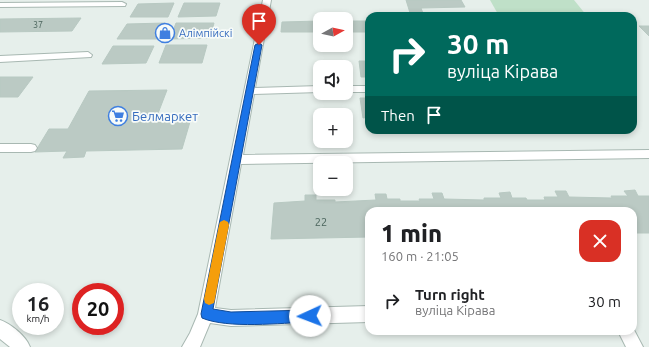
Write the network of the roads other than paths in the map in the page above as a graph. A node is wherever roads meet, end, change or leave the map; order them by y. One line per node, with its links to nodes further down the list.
1 (267, 0): 9 (street)
2 (122, 4): 3 (street)
3 (0, 5)
4 (88, 55): 5 (street)
5 (0, 59)
6 (313, 89): 9 (street)
7 (353, 89): 8 (street)
8 (365, 89)
9 (250, 91): 13 (street)
10 (0, 148): 11 (street)
11 (31, 148)
12 (649, 154): 13 (street)
13 (237, 160): 14 (street)
14 (206, 314): 15 (street); 19 (street)
15 (365, 314)
16 (0, 328): 18 (street)
17 (628, 335): 20 (street)
18 (22, 347)
19 (190, 347)
20 (635, 347)

